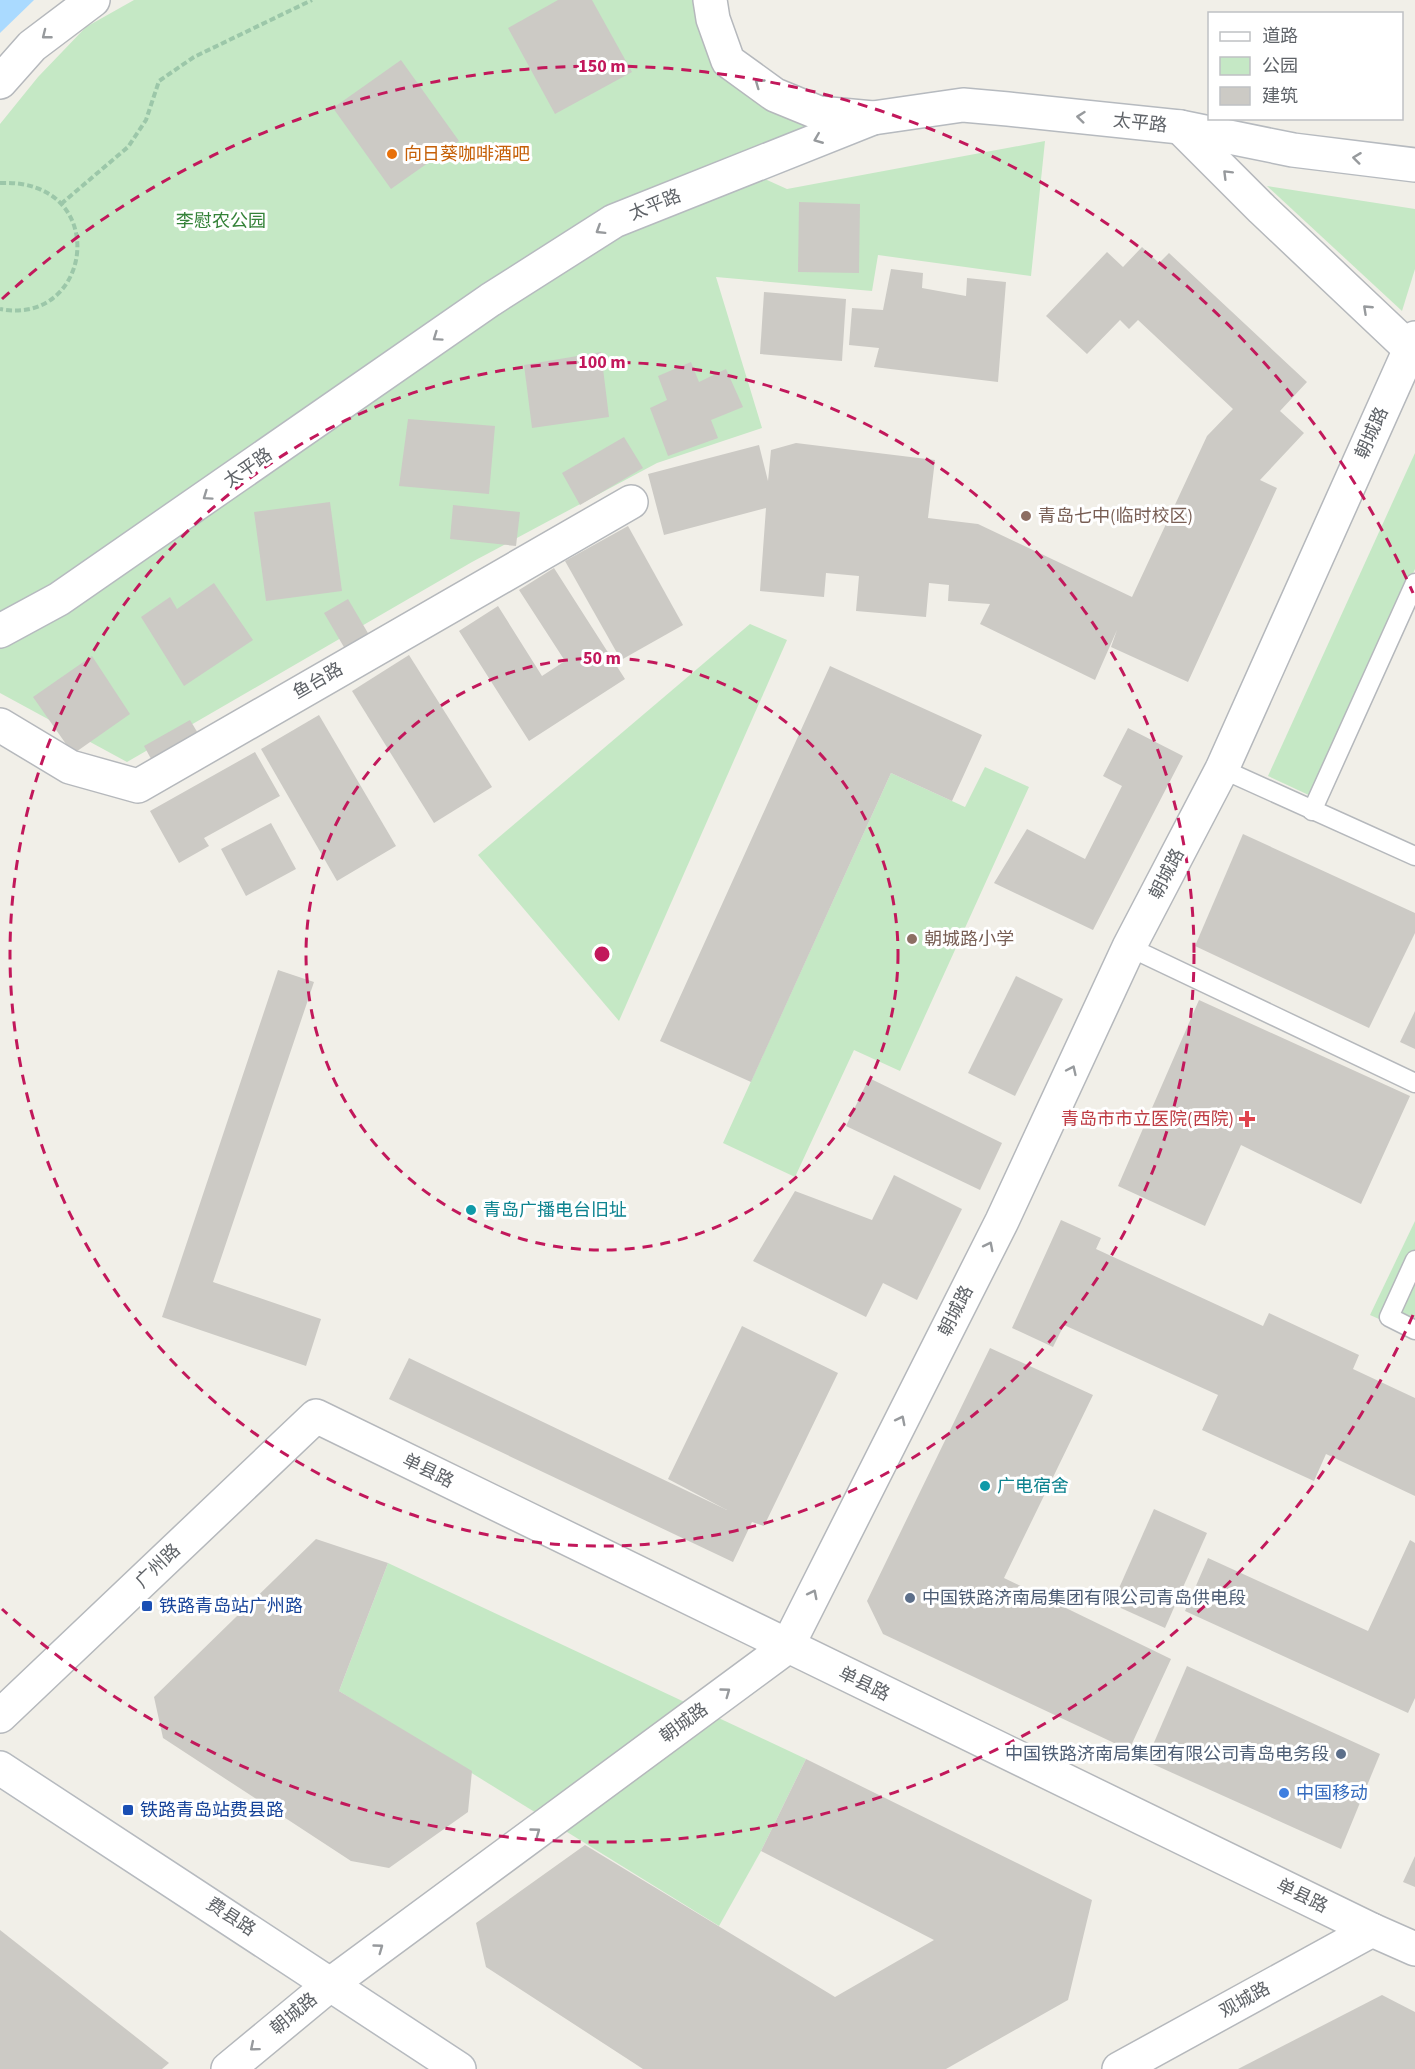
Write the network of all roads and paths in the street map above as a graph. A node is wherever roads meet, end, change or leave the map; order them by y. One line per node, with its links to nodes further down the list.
1 (93, 0): 4 (street, one-way to 4)
2 (312, 0): 9 (path)
3 (710, 0): 5 (street, one-way to 3)
4 (0, 82)
5 (873, 118): 6 (street, 太平路, one-way to 5); 14 (street, 太平路, one-way to 14)
6 (1180, 126): 7 (street, 太平路, one-way to 6); 11 (street, one-way to 6)
7 (1415, 165)
8 (0, 183): 9 (path)
9 (61, 204): 10 (path)
10 (0, 309)
11 (1413, 347): 16 (street, 朝城路)
12 (631, 502): 15 (street, 鱼台路)
13 (1415, 583): 17 (lane)
14 (0, 631)
15 (0, 725)
16 (1222, 769): 17 (lane); 19 (street, 朝城路)
17 (1312, 811): 18 (lane)
18 (1415, 856)
19 (1129, 947): 20 (lane); 24 (street, 朝城路, one-way to 19)
20 (1415, 1083)
21 (1415, 1260): 22 (lane)
22 (1415, 1330)
23 (316, 1416): 24 (street, 单县路); 25 (street, 广州路)
24 (787, 1647): 27 (street, 单县路); 29 (street, 朝城路, one-way to 24)
25 (0, 1716)
26 (0, 1768): 29 (street, 费县路)
27 (1372, 1930): 28 (street, 单县路); 32 (street, 观城路)
28 (1415, 1949)
29 (332, 1983): 30 (street, 朝城路, one-way to 30); 31 (street, 费县路)
30 (228, 2069)
31 (459, 2069)
32 (1119, 2069)

